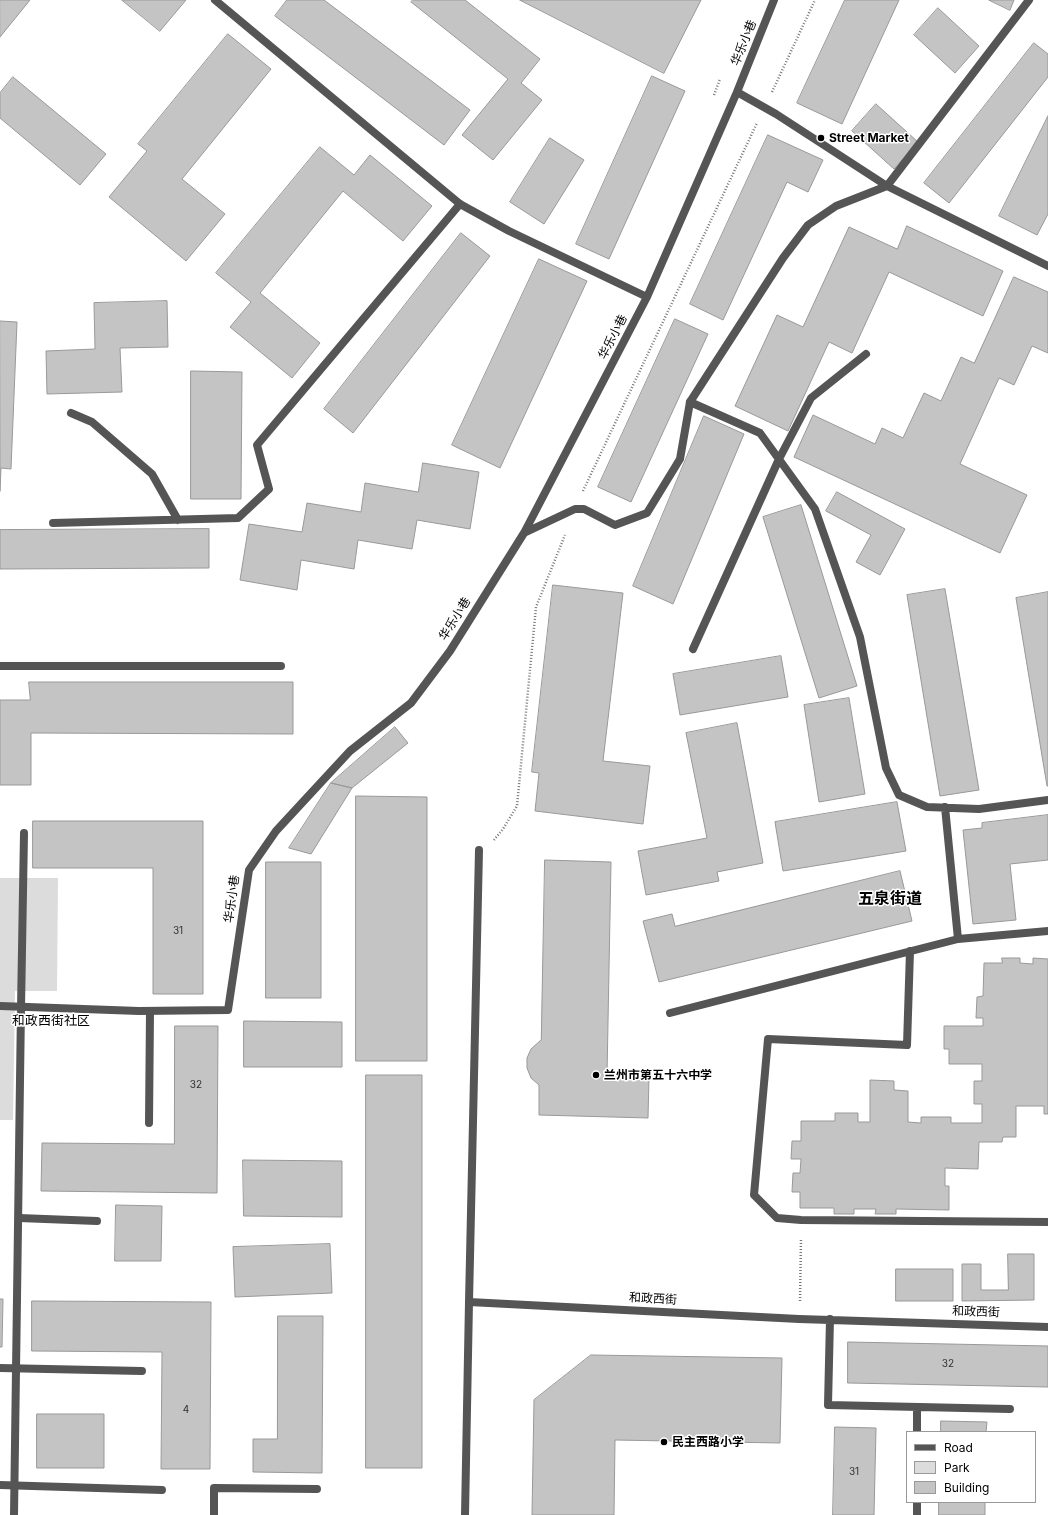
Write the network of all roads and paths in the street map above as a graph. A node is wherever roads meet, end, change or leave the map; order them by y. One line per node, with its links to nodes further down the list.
1 (216, 0): 10 (street)
2 (774, 0): 6 (street, 华乐小巷)
3 (815, 0): 8 (path)
4 (1029, 0): 9 (street)
5 (724, 72): 7 (path)
6 (737, 92): 8 (street); 12 (street, 华乐小巷)
7 (711, 101)
8 (764, 108): 9 (street); 17 (path)
9 (887, 186): 11 (street); 14 (street)
10 (460, 204): 12 (street); 18 (street)
11 (1048, 266)
12 (648, 297): 20 (street, 华乐小巷)
13 (866, 354): 16 (street)
14 (690, 402): 16 (street); 17 (street)
15 (71, 413): 18 (street)
16 (779, 459): 21 (street); 25 (street)
17 (575, 509): 20 (street); 27 (path)
18 (178, 520): 19 (street)
19 (53, 523)
20 (524, 533): 33 (street, 华乐小巷)
21 (693, 650)
22 (0, 666): 23 (street)
23 (281, 666)
24 (1048, 800): 25 (street)
25 (944, 807): 29 (street)
26 (24, 833): 32 (street)
27 (479, 850): 40 (street)
28 (1048, 932): 29 (street)
29 (958, 939): 30 (street)
30 (910, 951): 34 (street); 37 (street)
31 (0, 1006): 32 (street, 华乐小巷)
32 (21, 1008): 33 (street, 华乐小巷); 36 (street)
33 (150, 1011): 35 (street)
34 (670, 1013)
35 (149, 1123)
36 (19, 1218): 38 (street); 45 (street)
37 (801, 1220): 39 (street); 41 (path)
38 (97, 1221)
39 (1048, 1222)
40 (469, 1302): 41 (street, 和政西街); 57 (street)
41 (799, 1319): 42 (street, 和政西街)
42 (830, 1319): 43 (street, 和政西街); 47 (street)
43 (1048, 1327)
44 (0, 1368): 45 (street)
45 (16, 1369): 46 (street); 51 (street)
46 (142, 1371)
47 (917, 1407): 48 (street); 49 (street)
48 (1010, 1410)
49 (917, 1431)
50 (0, 1485): 51 (street)
51 (14, 1485): 53 (street); 55 (street)
52 (317, 1489): 56 (street)
53 (162, 1490)
54 (917, 1503): 58 (street)
55 (14, 1515)
56 (214, 1515)
57 (465, 1515)
58 (917, 1515)

